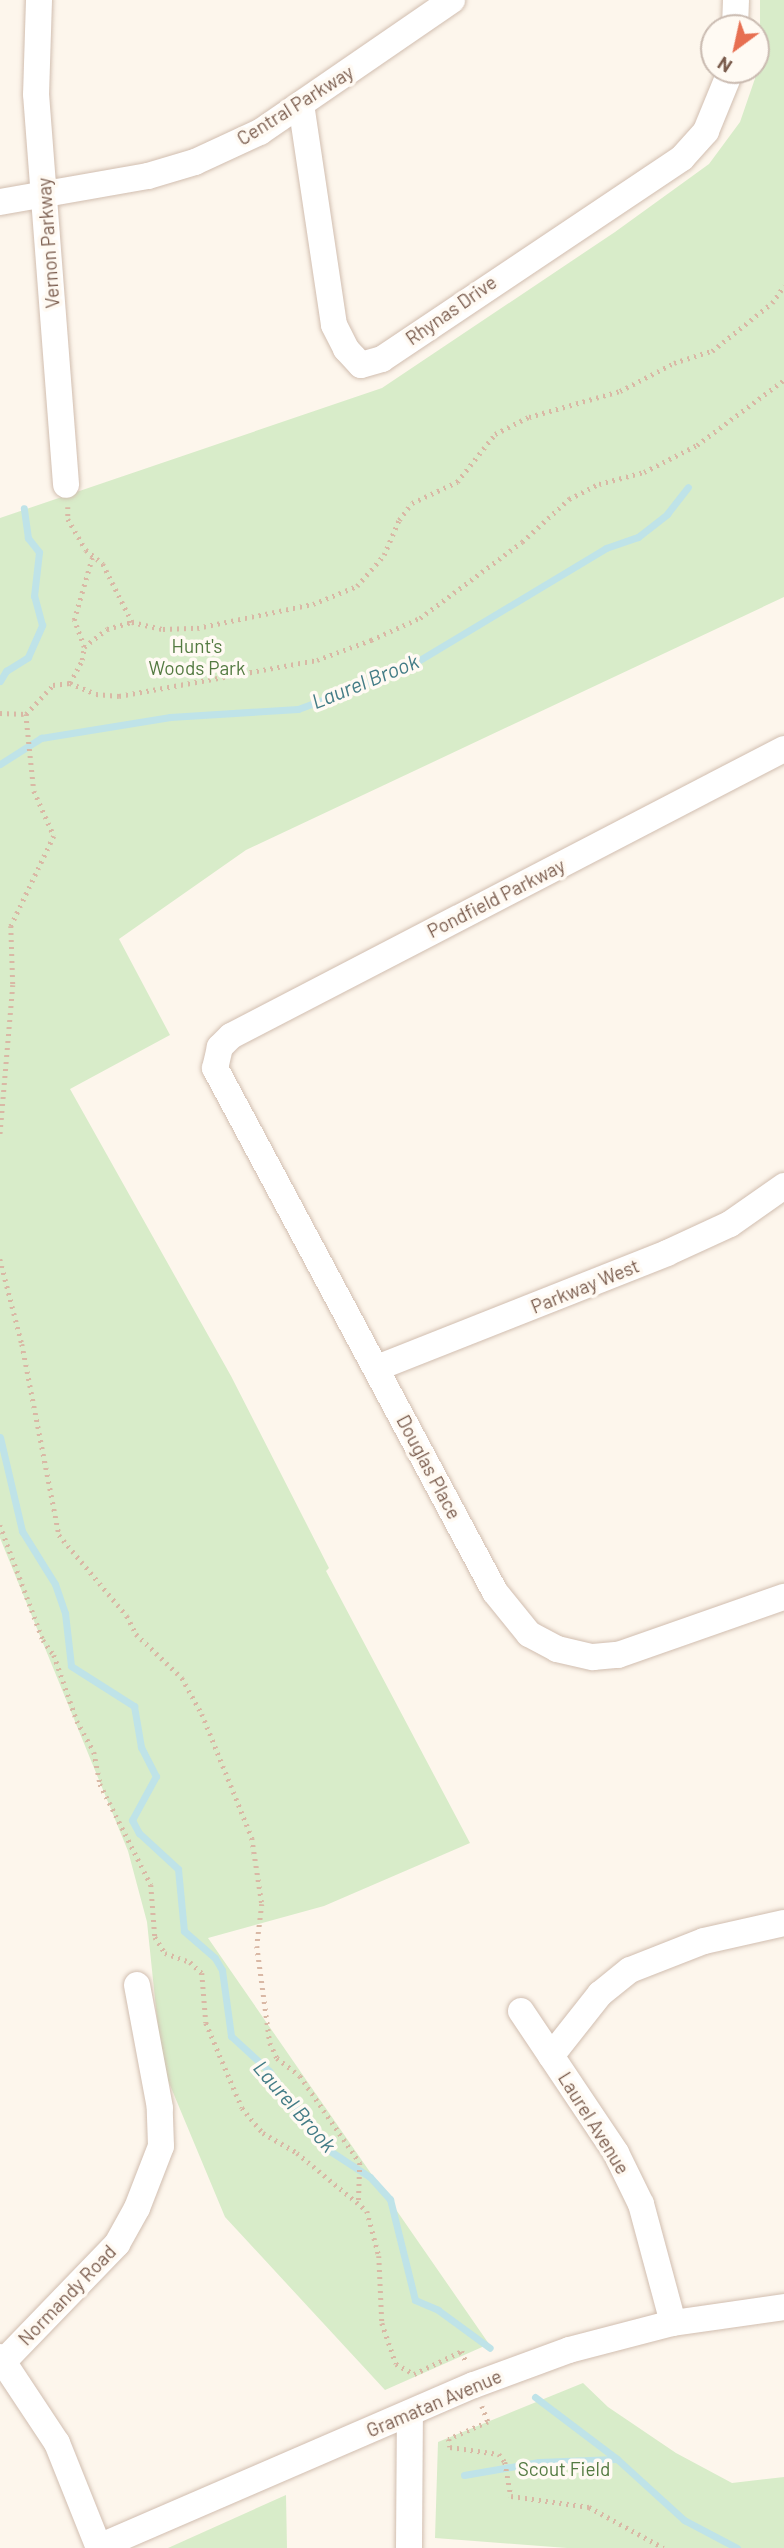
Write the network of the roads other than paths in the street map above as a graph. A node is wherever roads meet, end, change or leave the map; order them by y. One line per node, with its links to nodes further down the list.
1 (39, 0): 5 (street, Vernon Parkway)
2 (452, 0): 4 (street, Central Parkway)
3 (725, 84): 4 (street, Rhynas Drive)
4 (301, 104): 5 (street, Central Parkway)
5 (44, 195): 6 (street, Central Parkway); 7 (street, Vernon Parkway)
6 (0, 202)
7 (66, 485)
8 (784, 748): 9 (street, Pondfield Parkway)
9 (215, 1056): 11 (street, Douglas Place)
10 (784, 1186): 11 (street, Parkway West)
11 (377, 1368): 12 (street, Douglas Place)
12 (784, 1597)
13 (784, 1923): 16 (street)
14 (137, 1985): 19 (street, Normandy Road)
15 (521, 2011): 16 (street, Laurel Avenue)
16 (551, 2056): 18 (street, Laurel Avenue)
17 (784, 2307): 18 (street, Gramatan Avenue)
18 (673, 2323): 20 (street, Gramatan Avenue)
19 (2, 2359): 21 (street)
20 (410, 2413): 21 (street, Gramatan Avenue); 22 (street)
21 (99, 2547)
22 (409, 2548)

